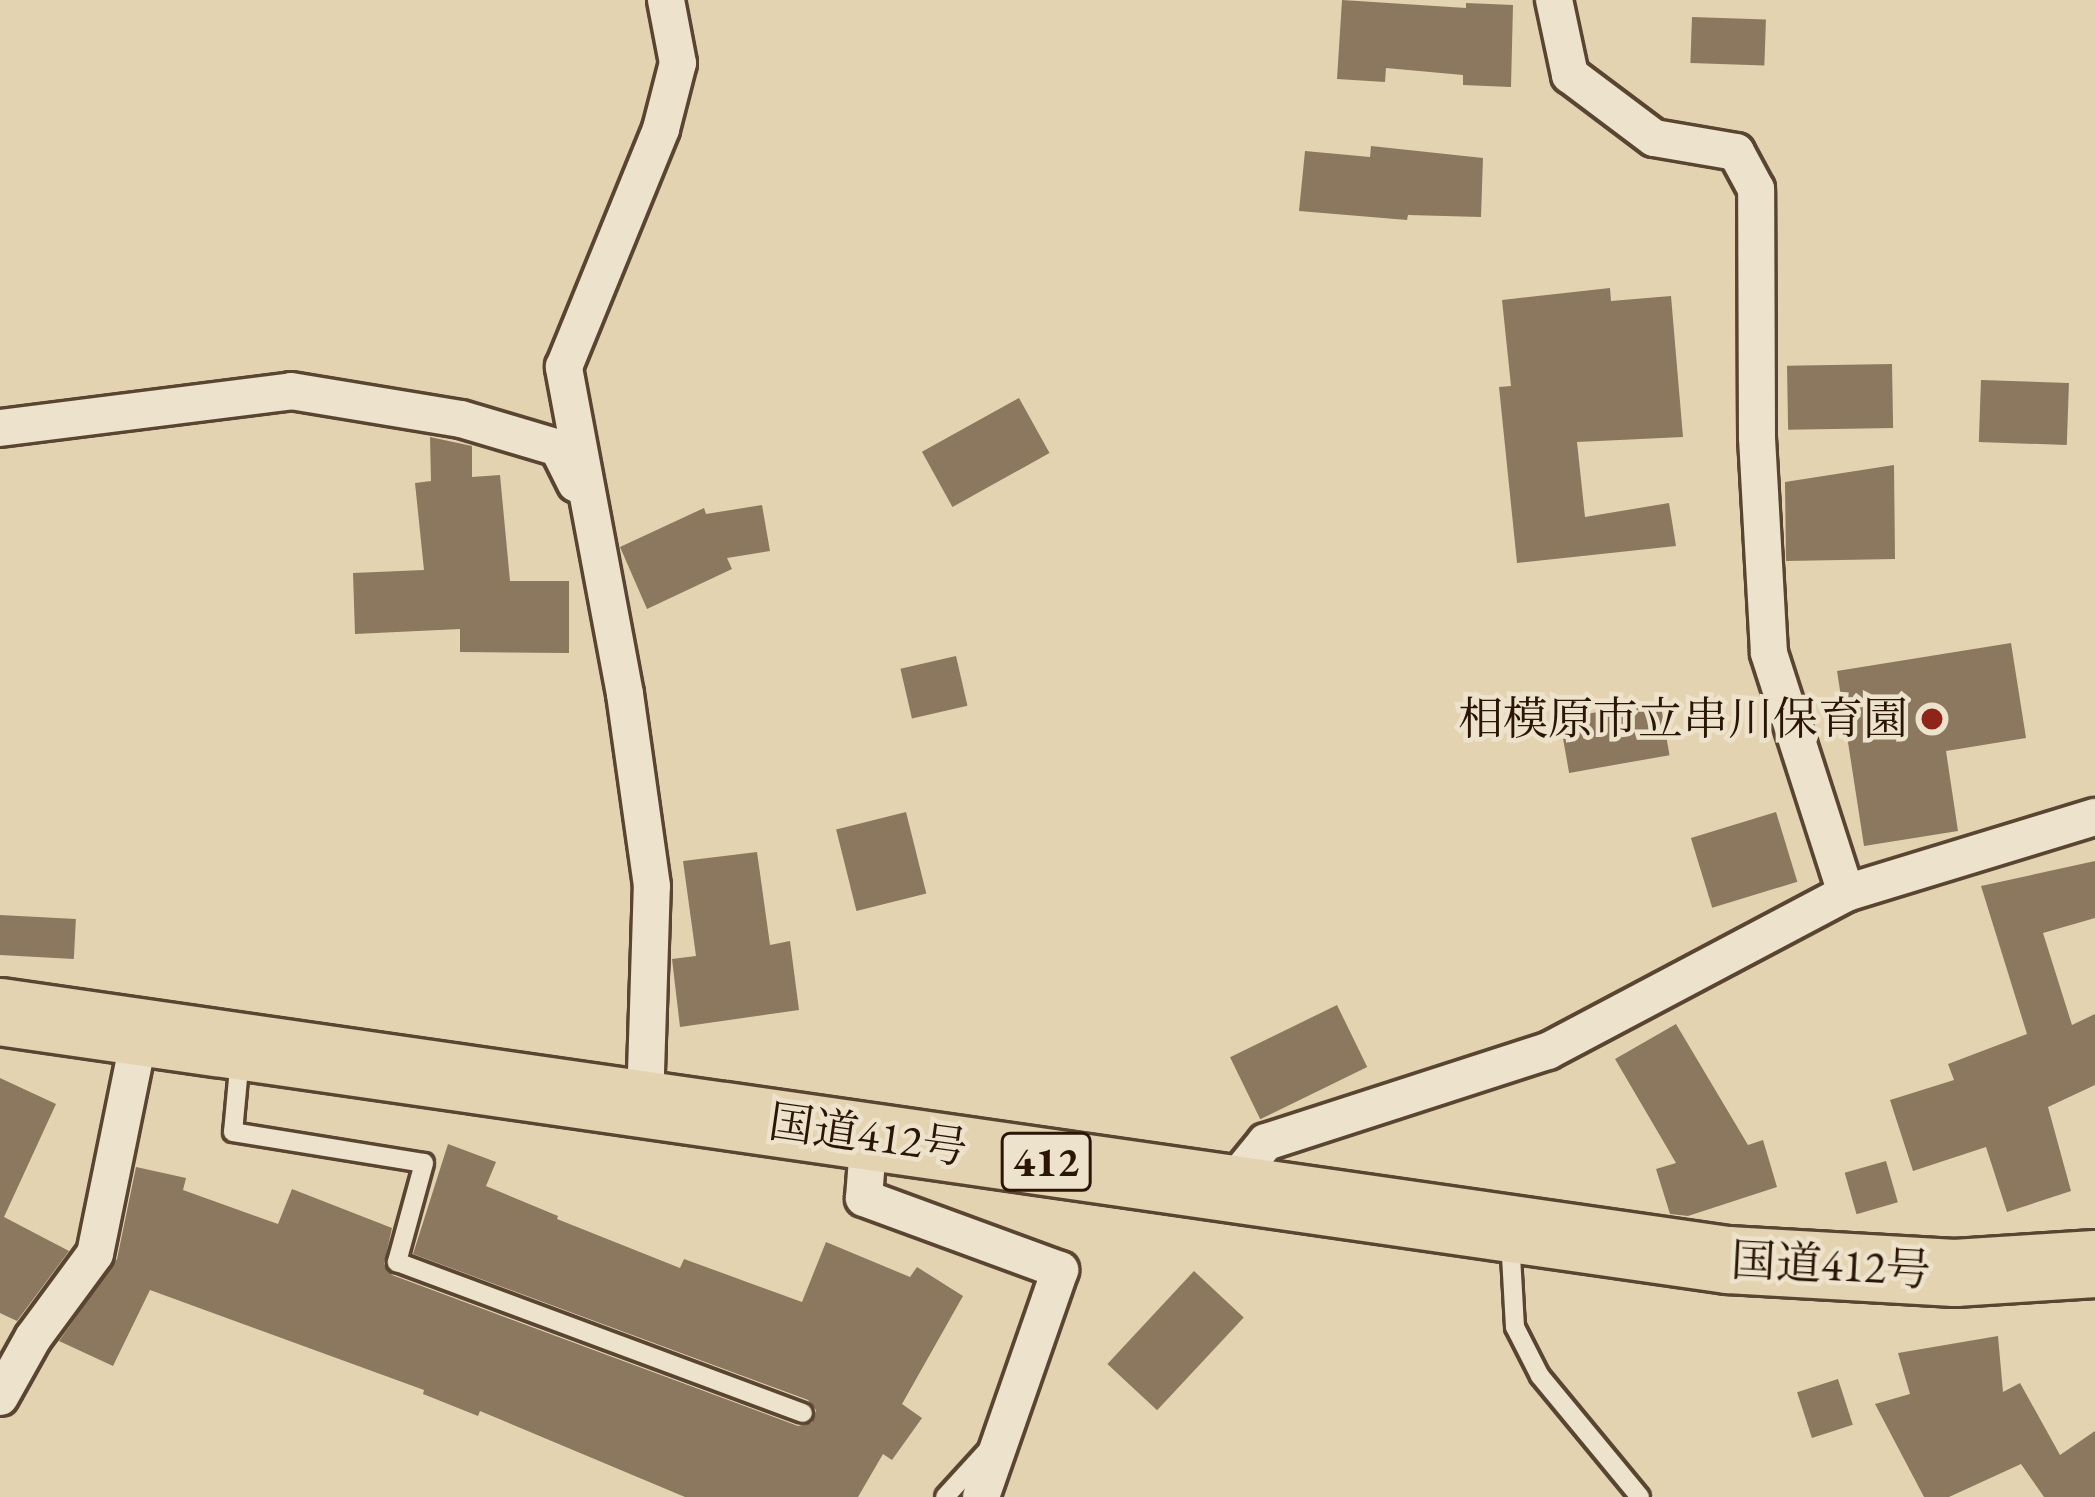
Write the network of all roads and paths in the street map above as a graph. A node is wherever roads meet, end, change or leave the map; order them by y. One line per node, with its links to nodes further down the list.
1 (666, 0): 4 (street)
2 (1555, 0): 6 (street)
3 (0, 428): 4 (street)
4 (589, 508): 10 (street)
5 (2095, 817): 6 (street)
6 (1846, 893): 12 (street)
7 (0, 1012): 8 (highway, 国道412号 / 412)
8 (140, 1032): 9 (highway, 国道412号 / 412); 15 (street)
9 (241, 1046): 10 (highway, 国道412号 / 412); 16 (lane)
10 (645, 1104): 11 (highway, 国道412号 / 412)
11 (869, 1133): 12 (highway, 国道412号 / 412); 17 (street)
12 (1226, 1191): 13 (highway, 国道412号 / 412)
13 (1509, 1232): 14 (highway, 国道412号 / 412); 20 (lane)
14 (2095, 1264)
15 (0, 1396)
16 (803, 1413)
17 (999, 1437): 18 (lane); 19 (street)
18 (945, 1497)
19 (982, 1497)
20 (1640, 1497)

